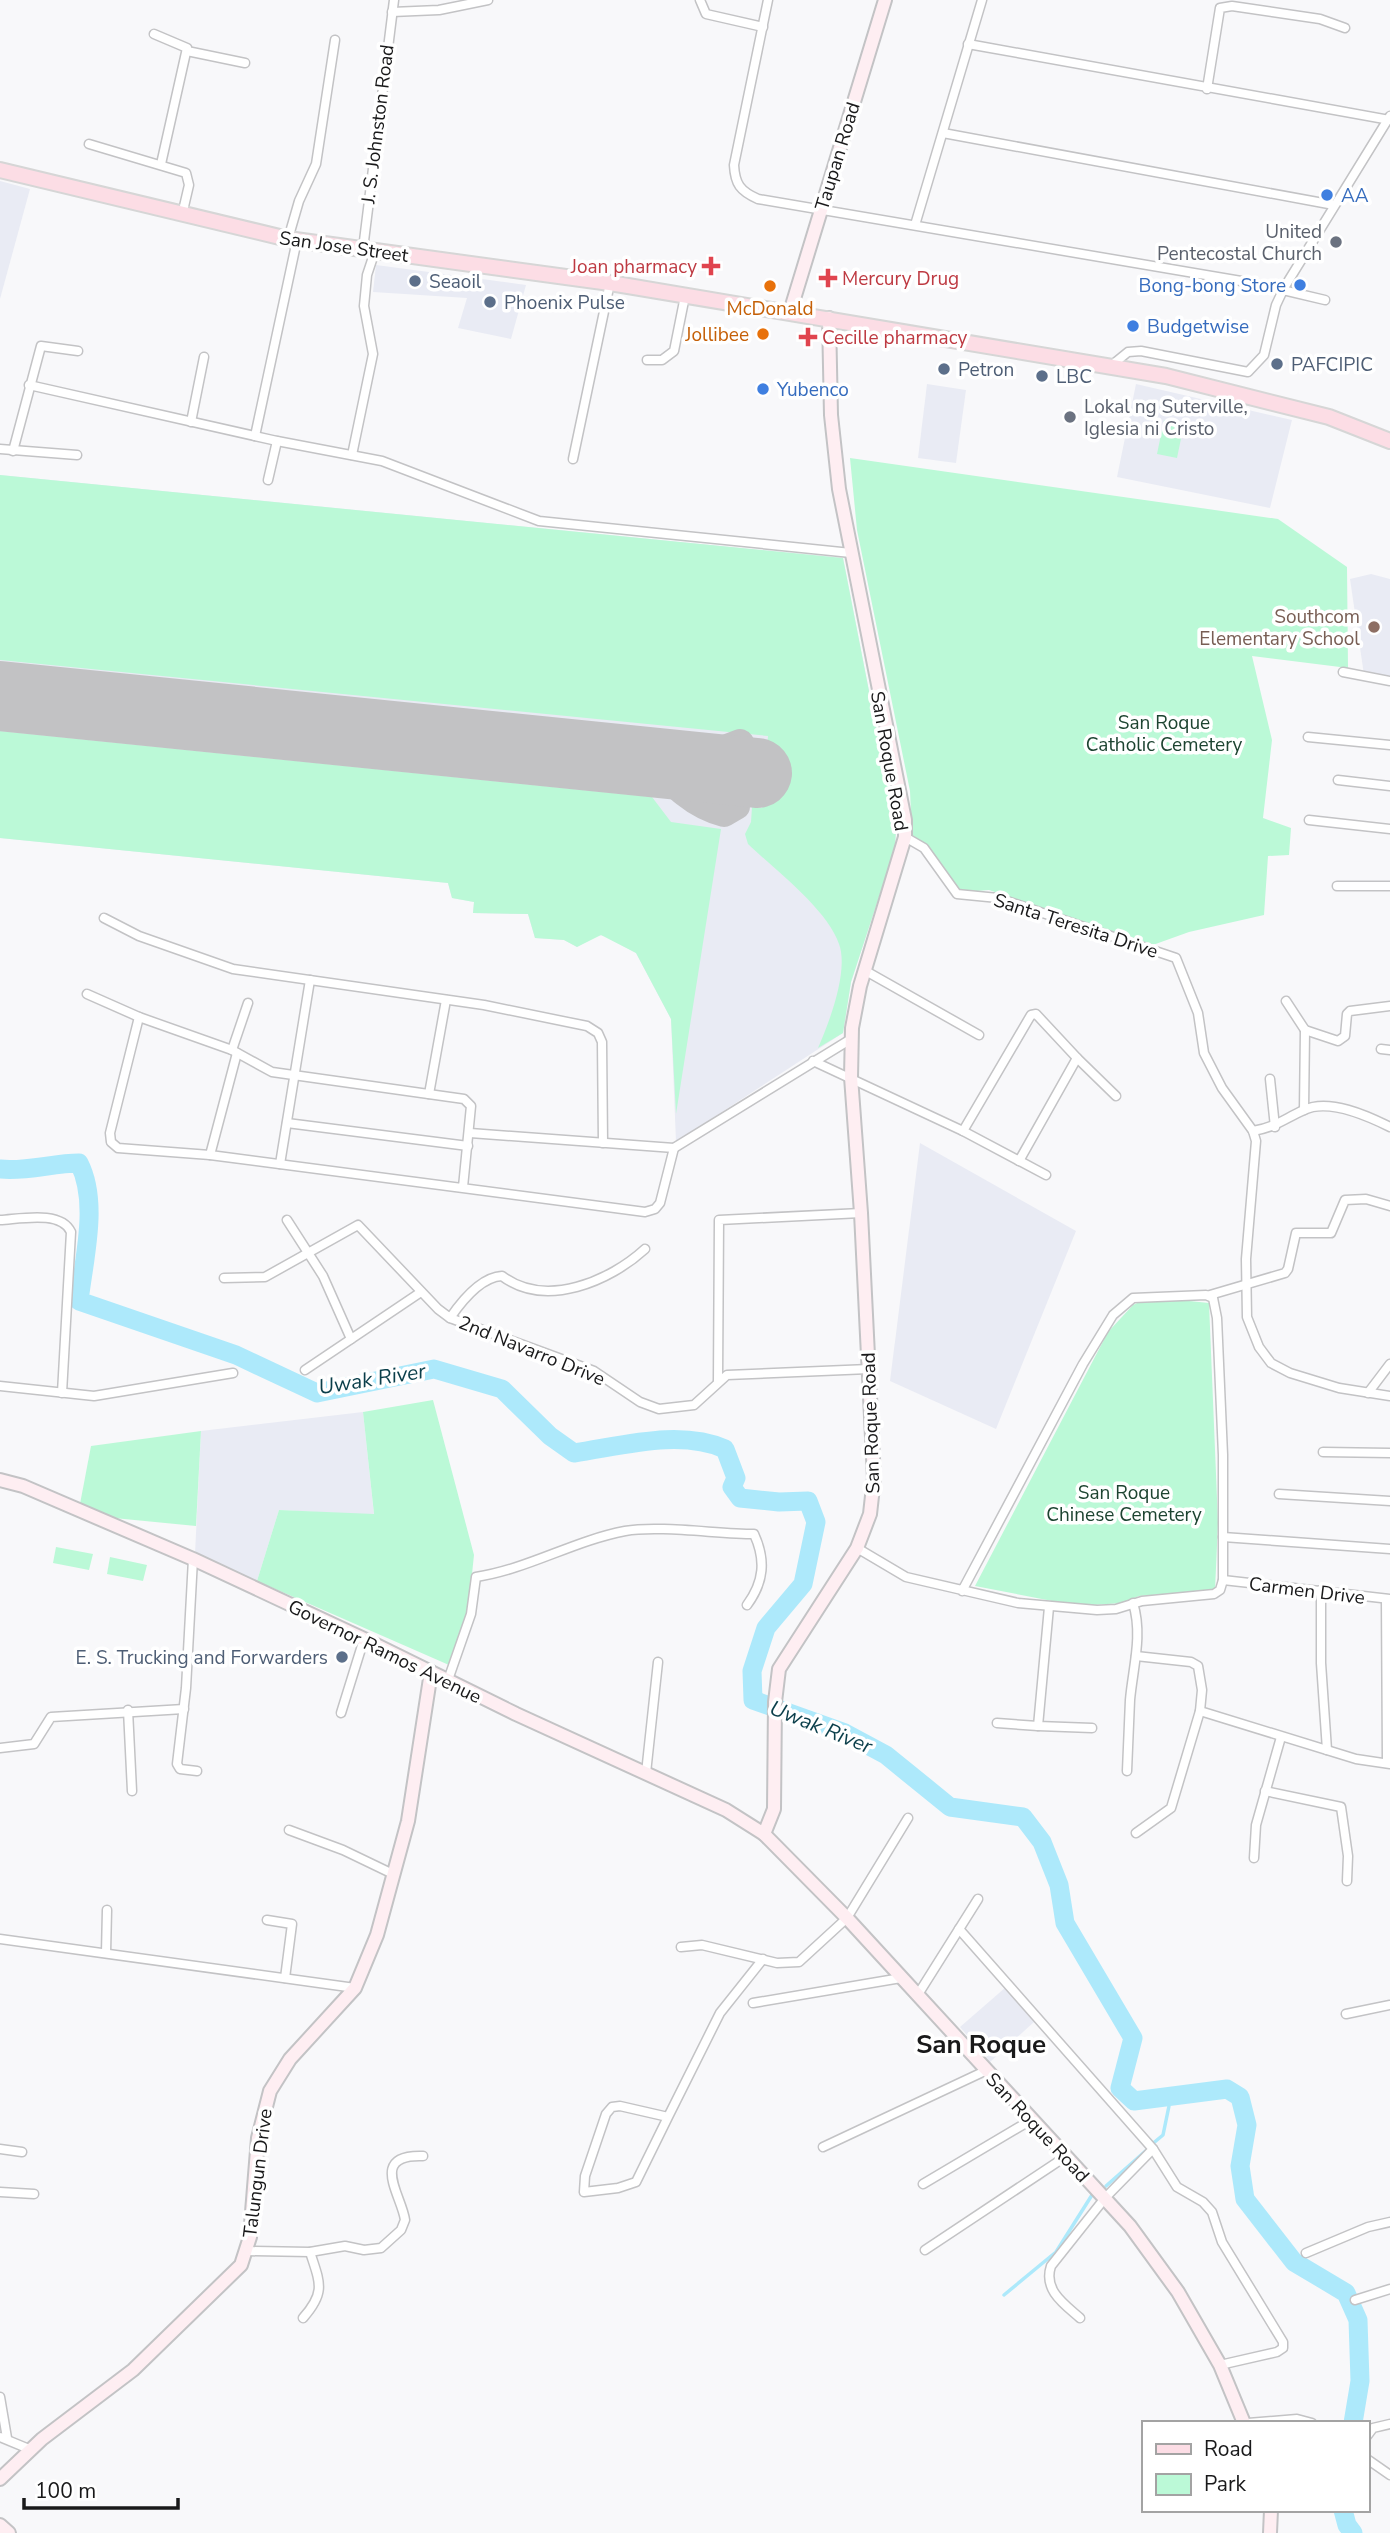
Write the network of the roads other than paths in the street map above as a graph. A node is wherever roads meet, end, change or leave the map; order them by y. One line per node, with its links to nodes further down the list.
1 (394, 0): 7 (street, J. S. Johnston Road)
2 (488, 0): 7 (street)
3 (701, 0): 8 (street)
4 (768, 0): 8 (street)
5 (885, 0): 22 (main road, Taupan Road)
6 (982, 0): 12 (street)
7 (392, 12): 26 (street, J. S. Johnston Road)
8 (763, 27): 22 (street)
9 (1345, 28): 15 (street)
10 (154, 34): 13 (street)
11 (335, 40): 25 (street)
12 (968, 44): 15 (street); 17 (street)
13 (187, 51): 14 (street); 19 (street)
14 (245, 63)
15 (1207, 89): 16 (street)
16 (1390, 118): 21 (street)
17 (943, 133): 21 (street); 24 (street)
18 (89, 144): 19 (street)
19 (160, 164): 23 (street)
20 (0, 170): 23 (main road, San Jose Street)
21 (1334, 205): 28 (street)
22 (821, 209): 24 (street); 31 (main road, Taupan Road)
23 (182, 215): 25 (main road, San Jose Street)
24 (915, 225): 28 (street)
25 (293, 240): 26 (main road, San Jose Street); 39 (street)
26 (369, 250): 27 (main road, San Jose Street); 45 (street, J. S. Johnston Road)
27 (610, 283): 29 (main road, San Jose Street); 46 (street)
28 (1284, 288): 30 (street); 36 (street)
29 (685, 296): 31 (main road, San Jose Street); 35 (street)
30 (1325, 300)
31 (790, 312): 32 (main road, San Jose Street)
32 (829, 318): 36 (main road, San Jose Street); 48 (main road, San Roque Road)
33 (78, 351): 37 (street)
34 (204, 357): 38 (street)
35 (647, 360)
36 (1112, 365): 41 (main road, San Jose Street)
37 (29, 385): 38 (street); 43 (street)
38 (191, 422): 39 (street)
39 (255, 436): 40 (street)
40 (277, 441): 45 (street); 47 (street)
41 (1390, 441)
42 (0, 449): 43 (street)
43 (13, 451): 44 (street)
44 (77, 455)
45 (352, 455): 48 (street)
46 (573, 458)
47 (268, 480)
48 (850, 552): 57 (main road, San Roque Road)
49 (1343, 672): 50 (street)
50 (1390, 681)
51 (1308, 737): 52 (street)
52 (1390, 745)
53 (1338, 780): 54 (street)
54 (1390, 786)
55 (1309, 820): 56 (street)
56 (1390, 829)
57 (905, 837): 61 (main road, San Roque Road); 85 (street, Santa Teresita Drive)
58 (1337, 886): 59 (street)
59 (1390, 886)
60 (103, 918): 62 (street)
61 (864, 970): 70 (street); 71 (main road, San Roque Road)
62 (310, 980): 64 (street); 75 (street)
63 (87, 995): 68 (street)
64 (446, 1000): 78 (street); 87 (street)
65 (1286, 1001): 69 (street)
66 (248, 1003): 72 (street)
67 (1390, 1006): 69 (street)
68 (139, 1017): 72 (street); 90 (street)
69 (1305, 1031): 80 (street)
70 (979, 1035)
71 (851, 1039): 74 (street); 76 (main road, San Roque Road)
72 (234, 1051): 75 (street); 90 (street)
73 (1077, 1058): 79 (street); 84 (street); 91 (street)
74 (813, 1061): 76 (street); 89 (street)
75 (297, 1076): 78 (street); 81 (street)
76 (851, 1077): 84 (street); 96 (main road, San Roque Road)
77 (1270, 1079): 82 (street)
78 (429, 1094): 86 (street)
79 (1116, 1096)
80 (1304, 1110): 82 (street); 83 (street)
81 (287, 1123): 88 (street); 92 (street)
82 (1275, 1127): 85 (street)
83 (1390, 1127)
84 (964, 1131): 91 (street)
85 (1253, 1131): 102 (street)
86 (470, 1133): 87 (street); 88 (street)
87 (603, 1143): 89 (street)
88 (468, 1146): 94 (street)
89 (674, 1148): 94 (street)
90 (210, 1155): 92 (street)
91 (1019, 1161): 93 (street)
92 (280, 1164): 94 (street)
93 (1046, 1175)
94 (463, 1187)
95 (1390, 1206): 102 (street)
96 (861, 1213): 108 (main road, San Roque Road); 111 (street)
97 (0, 1220): 113 (street)
98 (287, 1220): 100 (street)
99 (645, 1249): 105 (street)
100 (308, 1254): 101 (street); 103 (street, 2nd Navarro Drive); 106 (street)
101 (225, 1278)
102 (1248, 1284): 104 (street); 114 (street)
103 (421, 1292): 105 (street, 2nd Navarro Drive); 106 (street)
104 (1210, 1295): 121 (street); 127 (street)
105 (450, 1318): 111 (street, 2nd Navarro Drive)
106 (351, 1339): 109 (street)
107 (1390, 1364): 114 (street)
108 (869, 1369): 111 (street); 122 (main road, San Roque Road)
109 (305, 1370)
110 (233, 1373): 113 (street)
111 (718, 1381)
112 (0, 1386): 113 (street)
113 (62, 1393)
114 (1368, 1393): 115 (street)
115 (1390, 1396)
116 (1324, 1452): 117 (street)
117 (1390, 1453)
118 (0, 1480): 124 (main road, Governor Ramos Avenue)
119 (1279, 1494): 120 (street)
120 (1390, 1501)
121 (1223, 1537): 123 (street); 125 (street)
122 (857, 1548): 127 (street); 156 (main road, San Roque Road)
123 (1390, 1549)
124 (193, 1559): 132 (main road, Governor Ramos Avenue); 137 (street)
125 (1223, 1580): 126 (street, Carmen Drive); 129 (street)
126 (1321, 1590): 128 (street, Carmen Drive); 146 (street)
127 (962, 1591): 131 (street)
128 (1388, 1599): 147 (street)
129 (1133, 1603): 131 (street); 133 (street)
130 (747, 1605): 136 (street)
131 (1049, 1607): 142 (street)
132 (364, 1639): 135 (main road, Governor Ramos Avenue); 140 (street)
133 (1136, 1656): 139 (street); 149 (street)
134 (658, 1662): 150 (street)
135 (431, 1672): 136 (main road, Governor Ramos Avenue); 158 (main road, Talungun Drive)
136 (449, 1680): 150 (main road, Governor Ramos Avenue)
137 (184, 1709): 138 (street); 148 (street)
138 (128, 1710): 145 (street); 151 (street)
139 (1200, 1711): 144 (street); 155 (street)
140 (341, 1713)
141 (997, 1723): 142 (street)
142 (1038, 1726): 143 (street)
143 (1092, 1728)
144 (1282, 1737): 146 (street); 152 (street)
145 (0, 1748)
146 (1327, 1750): 147 (street)
147 (1389, 1763)
148 (197, 1771)
149 (1127, 1771)
150 (646, 1773): 156 (main road, Governor Ramos Avenue)
151 (132, 1791)
152 (1265, 1791): 157 (street); 159 (street)
153 (908, 1818): 162 (street)
154 (289, 1830): 158 (street)
155 (1136, 1833)
156 (764, 1834): 162 (main road, San Roque Road)
157 (1254, 1858)
158 (395, 1875): 171 (main road, Talungun Drive)
159 (1347, 1881)
160 (978, 1899): 164 (street)
161 (107, 1910): 167 (street)
162 (847, 1918): 168 (street); 170 (main road, San Roque Road)
163 (267, 1920): 169 (street)
164 (959, 1929): 172 (street); 181 (street)
165 (0, 1939): 167 (street)
166 (681, 1947): 168 (street)
167 (106, 1953): 169 (street)
168 (763, 1959): 177 (street)
169 (285, 1978): 171 (street)
170 (901, 1978): 172 (main road, San Roque Road); 173 (street)
171 (355, 1988): 191 (main road, Talungun Drive)
172 (917, 1996): 176 (main road, San Roque Road)
173 (753, 2003)
174 (1390, 2005): 175 (street)
175 (1346, 2014)
176 (985, 2071): 178 (main road, San Roque Road); 179 (street)
177 (668, 2117): 177 (street)
178 (1031, 2120): 184 (main road, San Roque Road); 185 (street)
179 (823, 2147)
180 (0, 2149): 182 (street)
181 (1153, 2149): 188 (street); 198 (street)
182 (22, 2152)
183 (423, 2156): 192 (street)
184 (1065, 2157): 188 (main road, San Roque Road); 190 (street)
185 (923, 2185)
186 (0, 2193): 187 (street)
187 (34, 2194)
188 (1105, 2198): 197 (street); 198 (main road, San Roque Road)
189 (1390, 2222): 193 (street)
190 (925, 2250)
191 (247, 2252): 192 (street); 206 (main road, Talungun Drive)
192 (310, 2252): 196 (street)
193 (1306, 2253)
194 (1390, 2289): 195 (street)
195 (1355, 2300)
196 (303, 2318)
197 (1080, 2318)
198 (1220, 2365): 200 (main road, San Roque Road)
199 (0, 2397): 205 (street)
200 (1245, 2421)
201 (1272, 2421): 202 (street)
202 (1304, 2421)
203 (1390, 2424): 204 (street)
204 (1369, 2433)
205 (4, 2437): 206 (street)
206 (29, 2449): 209 (main road, Talungun Drive)
207 (1369, 2460): 208 (street)
208 (1390, 2475)
209 (0, 2479)
210 (1271, 2512): 213 (main road)
211 (0, 2525): 212 (main road)
212 (9, 2533)
213 (1270, 2533)

